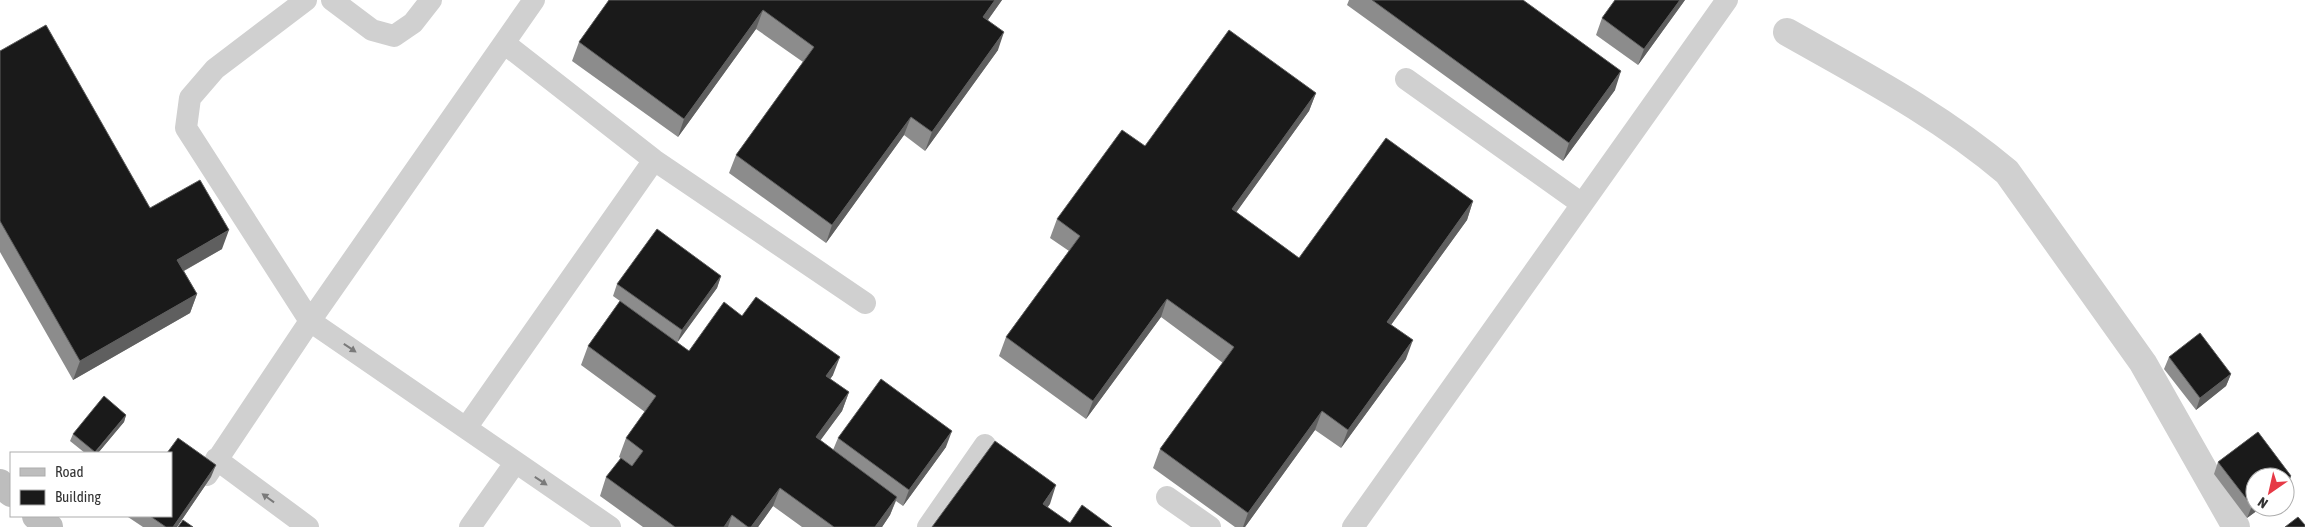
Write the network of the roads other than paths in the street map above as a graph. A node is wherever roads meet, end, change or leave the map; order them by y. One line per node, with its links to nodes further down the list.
1 (306, 0): 12 (lane)
2 (332, 0): 3 (lane)
3 (432, 0)
4 (534, 0): 7 (lane)
5 (1727, 0): 10 (lane)
6 (1786, 32): 27 (street)
7 (504, 43): 9 (lane); 12 (lane)
8 (1406, 79): 10 (lane)
9 (654, 160): 11 (lane); 13 (lane)
10 (1582, 204): 26 (lane)
11 (865, 303)
12 (310, 321): 13 (lane, one-way to 13); 21 (lane, one-way to 12)
13 (466, 428): 15 (lane)
14 (985, 445): 24 (lane)
15 (515, 463): 22 (lane); 23 (lane, one-way to 23)
16 (0, 483): 17 (main road)
17 (10, 492)
18 (1167, 497): 25 (lane)
19 (37, 517): 20 (main road)
20 (49, 527)
21 (308, 527)
22 (470, 527)
23 (610, 527)
24 (928, 527)
25 (1210, 527)
26 (1353, 527)
27 (2236, 527)

